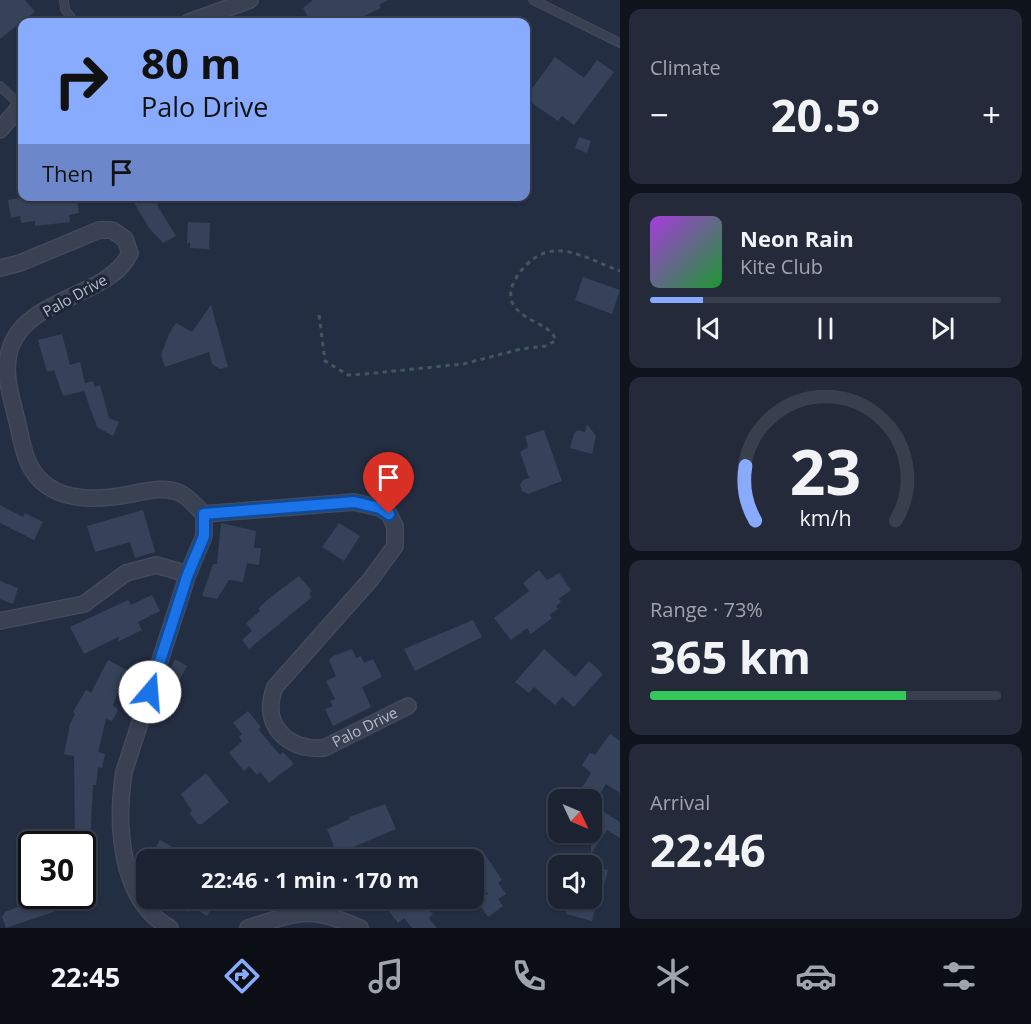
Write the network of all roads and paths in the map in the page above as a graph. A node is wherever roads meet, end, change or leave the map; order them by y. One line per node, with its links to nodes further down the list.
1 (64, 0): 4 (lane)
2 (250, 0): 5 (street)
3 (533, 0): 6 (lane)
4 (71, 18)
5 (203, 18)
6 (620, 44)
7 (0, 86): 8 (lane)
8 (18, 102)
9 (18, 110): 10 (street)
10 (0, 130)
11 (0, 268): 14 (street, Palo Drive)
12 (620, 271): 13 (path)
13 (319, 315)
14 (204, 514): 15 (street); 17 (street, Palo Drive)
15 (188, 574): 16 (street); 19 (street)
16 (0, 621)
17 (408, 706)
18 (333, 923): 20 (street); 21 (street)
19 (170, 928)
20 (248, 928)
21 (360, 928)

